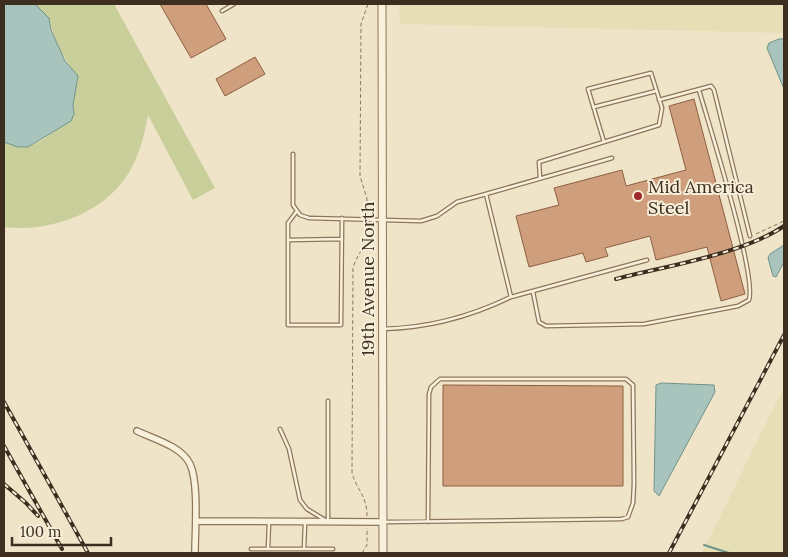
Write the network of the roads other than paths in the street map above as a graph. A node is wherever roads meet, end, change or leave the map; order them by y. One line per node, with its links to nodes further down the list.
1 (234, 4): 3 (lane)
2 (382, 4): 15 (street, 19th Avenue North)
3 (222, 11)
4 (699, 90): 6 (lane); 16 (lane); 20 (lane)
5 (656, 91): 6 (lane); 7 (lane); 7 (lane)
6 (659, 100): 8 (lane)
7 (594, 107): 8 (lane)
8 (604, 142): 11 (lane)
9 (293, 154): 13 (lane)
10 (612, 158): 11 (lane)
11 (540, 178): 12 (lane)
12 (486, 194): 15 (lane); 21 (lane)
13 (297, 211): 14 (lane); 18 (lane)
14 (342, 218): 15 (lane); 17 (lane)
15 (381, 221): 22 (street, 19th Avenue North)
16 (750, 236)
17 (342, 239): 18 (lane); 18 (lane)
18 (288, 240)
19 (647, 260): 20 (lane)
20 (533, 292): 21 (lane)
21 (511, 298): 22 (lane)
22 (382, 329): 30 (street, 19th Avenue North)
23 (328, 400): 29 (lane)
24 (280, 429): 29 (lane)
25 (137, 431): 26 (street)
26 (196, 521): 27 (street); 36 (street)
27 (269, 522): 28 (street); 33 (lane)
28 (305, 522): 29 (street); 34 (lane)
29 (328, 522): 30 (street)
30 (382, 522): 31 (lane); 37 (street, 19th Avenue North)
31 (428, 522): 31 (lane)
32 (251, 549): 33 (lane)
33 (268, 549): 34 (lane)
34 (304, 549): 35 (lane)
35 (333, 549)
36 (195, 553)
37 (382, 553)

